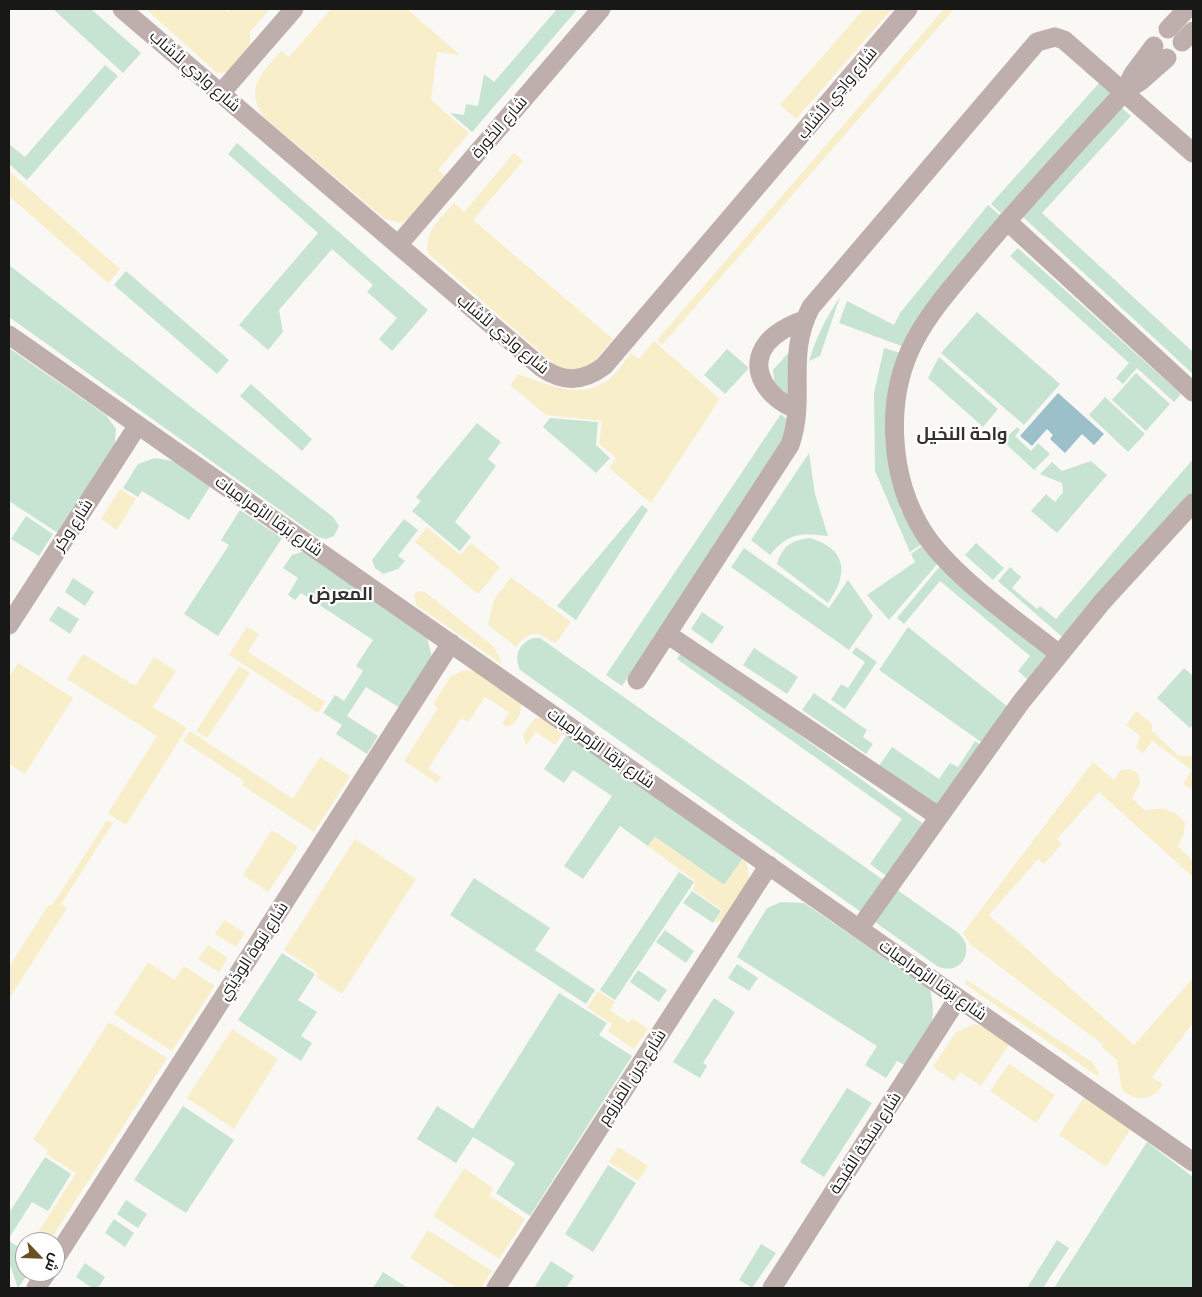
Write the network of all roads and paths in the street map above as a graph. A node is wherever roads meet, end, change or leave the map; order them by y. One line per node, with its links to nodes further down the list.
1 (122, 9): 9 (street, شارع وادِي لأشاب)
2 (294, 9): 9 (street)
3 (601, 9): 12 (street, شارع الخُورة)
4 (908, 9): 12 (street, شارع وادِي لأشاب)
5 (1187, 9): 6 (street)
6 (1168, 29)
7 (1161, 52): 8 (street)
8 (1124, 92): 10 (street); 11 (street); 13 (street)
9 (221, 94): 12 (street, شارع وادِي لأشاب)
10 (1193, 153)
11 (1007, 221): 15 (street); 22 (street)
12 (398, 245)
13 (804, 320): 16 (street); 16 (street)
14 (9, 334): 17 (street, شارع بَرقا الرَّمرامِيات)
15 (1193, 392)
16 (796, 409): 20 (street)
17 (138, 425): 19 (street, شارع وكر); 21 (street, شارع بَرقا الرَّمرامِيات)
18 (1193, 503): 22 (street)
19 (9, 625)
20 (667, 634): 23 (street); 24 (street)
21 (451, 643): 25 (street, شارع بَرقا الرَّمرامِيات); 29 (street, شارع نيوة الوذَيني)
22 (1059, 654): 24 (street)
23 (637, 680)
24 (938, 816): 26 (street)
25 (769, 865): 26 (street, شارع بَرقا الرَّمرامِيات); 30 (street, شارع جَرن المَرزُوم)
26 (859, 929): 27 (street, شارع بَرقا الرَّمرامِيات)
27 (958, 998): 28 (street, شارع بَرقا الرَّمرامِيات); 31 (street, شارع سَبخة الفَيحة)
28 (1193, 1162)
29 (65, 1243)
30 (496, 1288)
31 (772, 1288)

